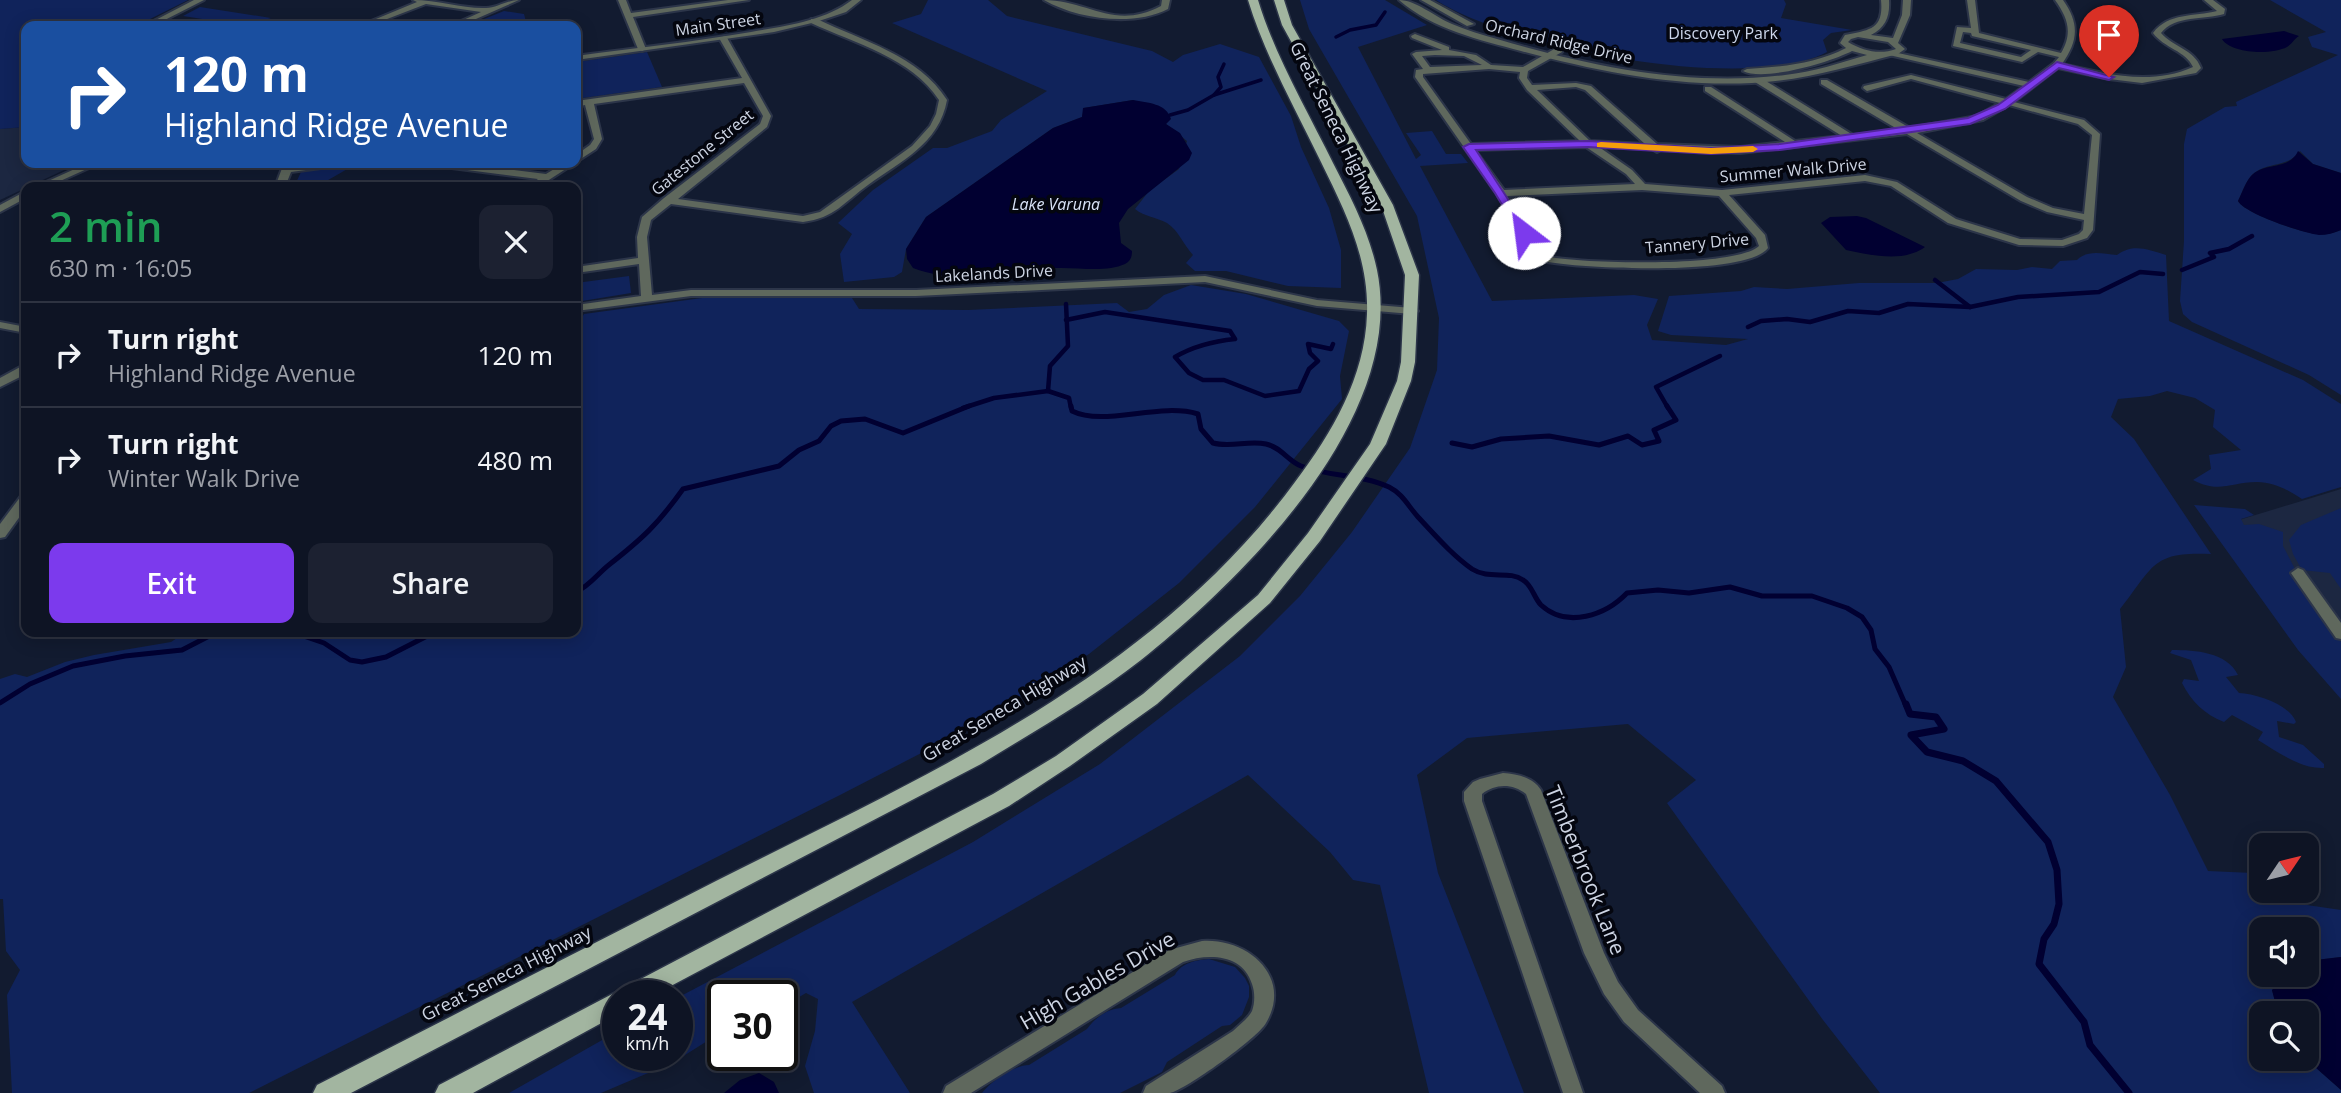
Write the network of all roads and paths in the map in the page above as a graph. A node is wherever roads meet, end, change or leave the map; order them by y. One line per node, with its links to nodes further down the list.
1 (200, 0): 20 (street)
2 (515, 0): 18 (street)
3 (622, 0): 19 (street)
4 (745, 0): 19 (street)
5 (857, 0): 23 (street, Main Street)
6 (1048, 0): 7 (street)
7 (1166, 0)
8 (1253, 0): 77 (main road, Great Seneca Highway)
9 (1279, 0): 78 (main road, Great Seneca Highway)
10 (1403, 0): 36 (street, Orchard Ridge Drive)
11 (1424, 0): 31 (street, Orchard Ridge Drive)
12 (1885, 0): 25 (street)
13 (1907, 0): 28 (street)
14 (1971, 0): 24 (street)
15 (2059, 0): 37 (street)
16 (2208, 0): 39 (street)
17 (421, 1): 18 (street); 21 (street)
18 (489, 11): 22 (street)
19 (629, 15): 30 (street)
20 (158, 21)
21 (375, 21)
22 (466, 21)
23 (814, 21): 27 (street, Main Street); 70 (street)
24 (1975, 31): 32 (street); 32 (street)
25 (1861, 35): 28 (street); 29 (street)
26 (1415, 36): 33 (street)
27 (723, 38): 30 (street, Main Street); 43 (street, Gatestone Street)
28 (1898, 45): 34 (street); 46 (street)
29 (1851, 48): 31 (street, Orchard Ridge Drive); 35 (street)
30 (642, 49): 38 (street, Main Street)
31 (1559, 50): 36 (street)
32 (2036, 50): 37 (street)
33 (1458, 52): 40 (street); 41 (street)
34 (1892, 53): 35 (street); 46 (street)
35 (1881, 54): 44 (street, Orchard Ridge Drive)
36 (1548, 55): 42 (street); 44 (street, Orchard Ridge Drive)
37 (2064, 56): 39 (street)
38 (581, 57)
39 (2057, 65): 46 (street)
40 (1489, 67): 41 (street); 42 (street)
41 (1428, 70): 57 (street)
42 (1524, 70): 47 (street)
43 (746, 80): 50 (street); 70 (street, Gatestone Street)
44 (1758, 80): 54 (street)
45 (1824, 82): 53 (street)
46 (2033, 83): 51 (street)
47 (1530, 88): 55 (street); 58 (street)
48 (1867, 88): 51 (street)
49 (1708, 89): 56 (street)
50 (589, 102): 52 (street); 59 (street)
51 (2009, 102): 53 (street); 72 (street)
52 (581, 103)
53 (1911, 131): 54 (street); 72 (street)
54 (1852, 138): 56 (street)
55 (1588, 144): 57 (street); 58 (street); 66 (street)
56 (1795, 145): 58 (street)
57 (1469, 147): 67 (street)
58 (1657, 149)
59 (581, 156)
60 (84, 168): 64 (street)
61 (475, 168): 63 (street)
62 (561, 168): 63 (street)
63 (546, 177): 65 (street)
64 (51, 182)
65 (539, 182)
66 (1642, 187): 67 (street, Summer Walk Drive); 68 (street, Summer Walk Drive)
67 (1501, 193): 68 (street, Tannery Drive)
68 (1722, 193): 72 (street, Summer Walk Drive)
69 (21, 197): 71 (street)
70 (667, 200): 73 (street, Gatestone Street)
71 (0, 209)
72 (2090, 218)
73 (644, 260): 74 (street); 75 (street, Gatestone Street)
74 (581, 269)
75 (647, 297): 76 (street, Lakelands Drive); 77 (street, Lakelands Drive)
76 (581, 307)
77 (1374, 310): 78 (street, Lakelands Drive); 89 (main road, Great Seneca Highway)
78 (1412, 311): 87 (main road, Great Seneca Highway)
79 (0, 325): 80 (street)
80 (21, 329)
81 (21, 372): 82 (street)
82 (0, 383)
83 (21, 506): 84 (street)
84 (0, 534)
85 (2298, 573): 86 (street)
86 (2341, 634)
87 (659, 980)
88 (602, 1011): 90 (main road)
89 (326, 1093)
90 (448, 1093)
91 (953, 1093): 92 (street, High Gables Drive)
92 (1153, 1093)
93 (1573, 1093): 94 (street, Timberbrook Lane)
94 (1715, 1093)

